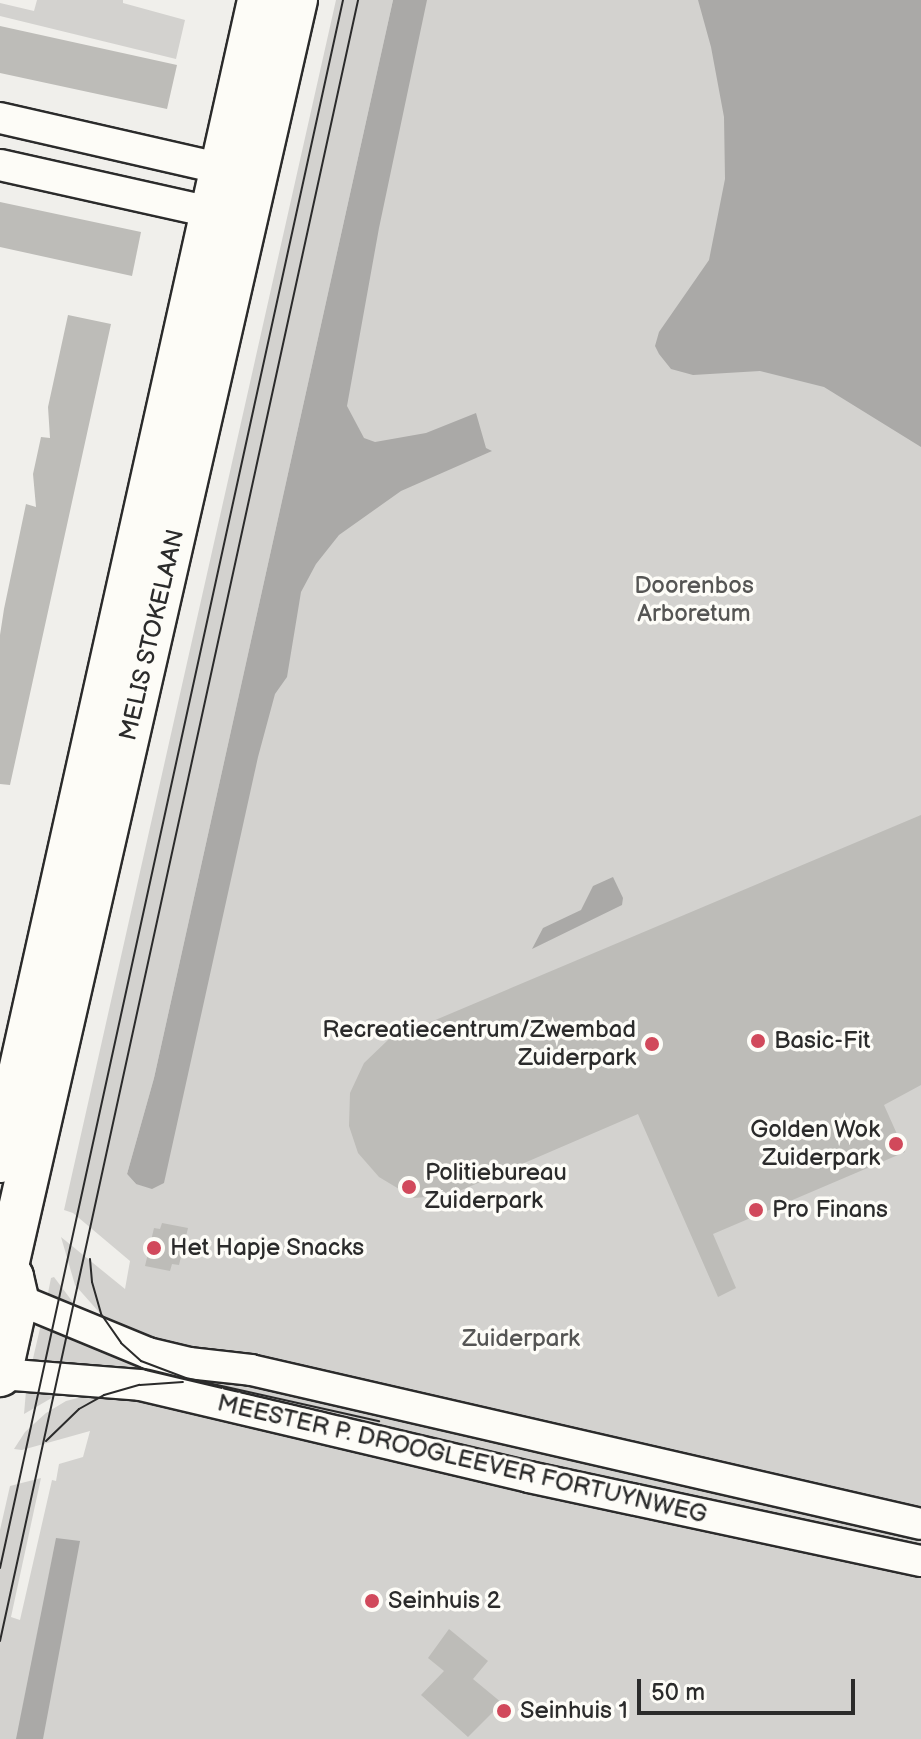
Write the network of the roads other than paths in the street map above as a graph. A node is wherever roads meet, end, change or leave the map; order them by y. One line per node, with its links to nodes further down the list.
1 (259, 0): 5 (street, MELIS STOKELAAN)
2 (296, 0): 5 (street, MELIS STOKELAAN)
3 (0, 118): 5 (street)
4 (0, 165): 6 (street)
5 (240, 173): 6 (street, MELIS STOKELAAN)
6 (230, 216): 7 (street, MELIS STOKELAAN); 8 (street, MELIS STOKELAAN)
7 (0, 1161)
8 (8, 1278): 9 (street, MELIS STOKELAAN); 10 (street, MEESTER P. DROOGLEEVER FORTUYNWEG)
9 (0, 1374): 11 (street, MEESTER P. DROOGLEEVER FORTUYNWEG)
10 (921, 1524)
11 (921, 1561)

